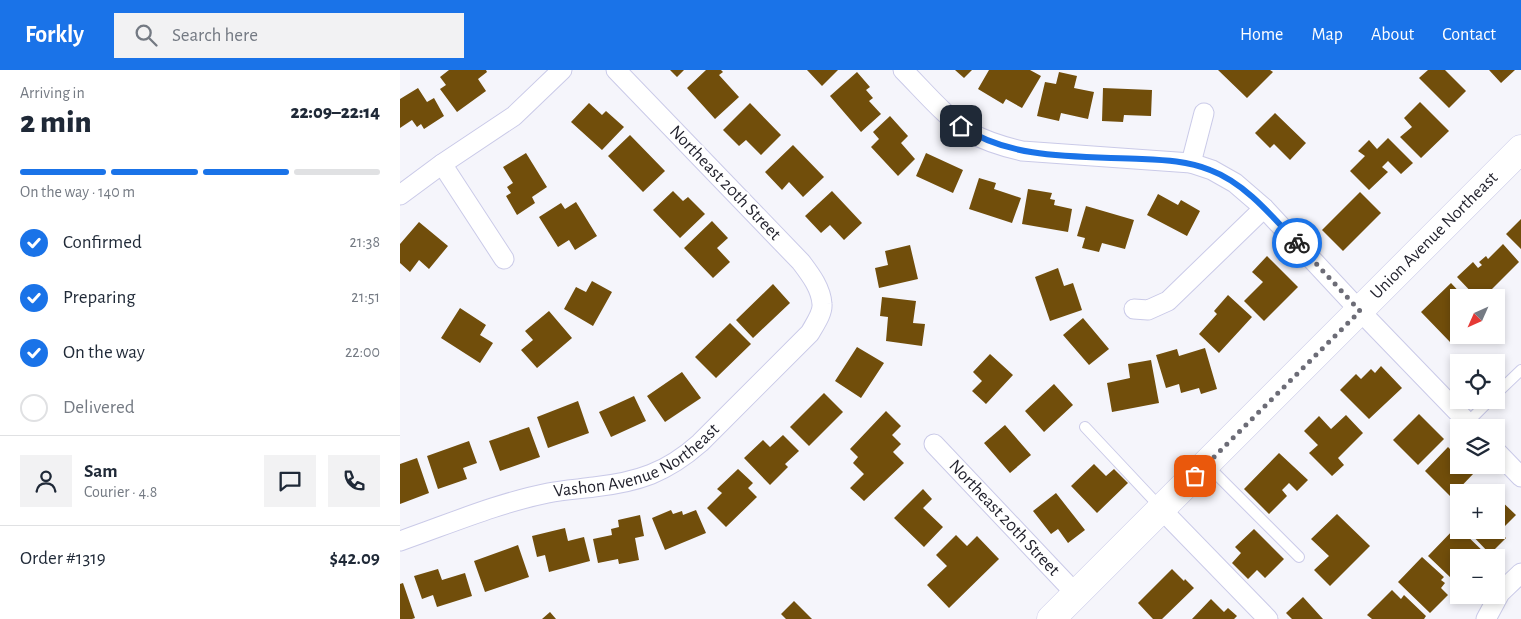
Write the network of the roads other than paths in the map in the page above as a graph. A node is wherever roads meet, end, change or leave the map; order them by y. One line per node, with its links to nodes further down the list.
1 (562, 70): 7 (street)
2 (616, 70): 11 (street, Northeast 20th Street)
3 (903, 70): 6 (street)
4 (1204, 113): 6 (street)
5 (1520, 151): 13 (street, Union Avenue Northeast)
6 (1191, 163): 9 (street)
7 (442, 164): 8 (street); 10 (street)
8 (400, 195)
9 (1264, 208): 12 (street); 13 (street)
10 (504, 259)
11 (823, 305): 25 (street, Vashon Avenue Northeast)
12 (1134, 309)
13 (1360, 311): 17 (street); 22 (street, Union Avenue Northeast)
14 (1521, 370): 15 (lane)
15 (1505, 385)
16 (1483, 409): 18 (lane)
17 (1465, 419)
18 (1476, 419)
19 (1085, 427): 24 (lane)
20 (934, 444): 28 (street, Northeast 20th Street)
21 (1505, 460): 23 (street)
22 (1206, 464): 24 (street, Union Avenue Northeast); 26 (lane)
23 (1521, 476)
24 (1161, 509): 28 (street, Union Avenue Northeast); 29 (street)
25 (400, 541)
26 (1299, 557)
27 (1521, 573): 30 (street)
28 (1065, 608)
29 (1268, 619)
30 (1486, 619)

